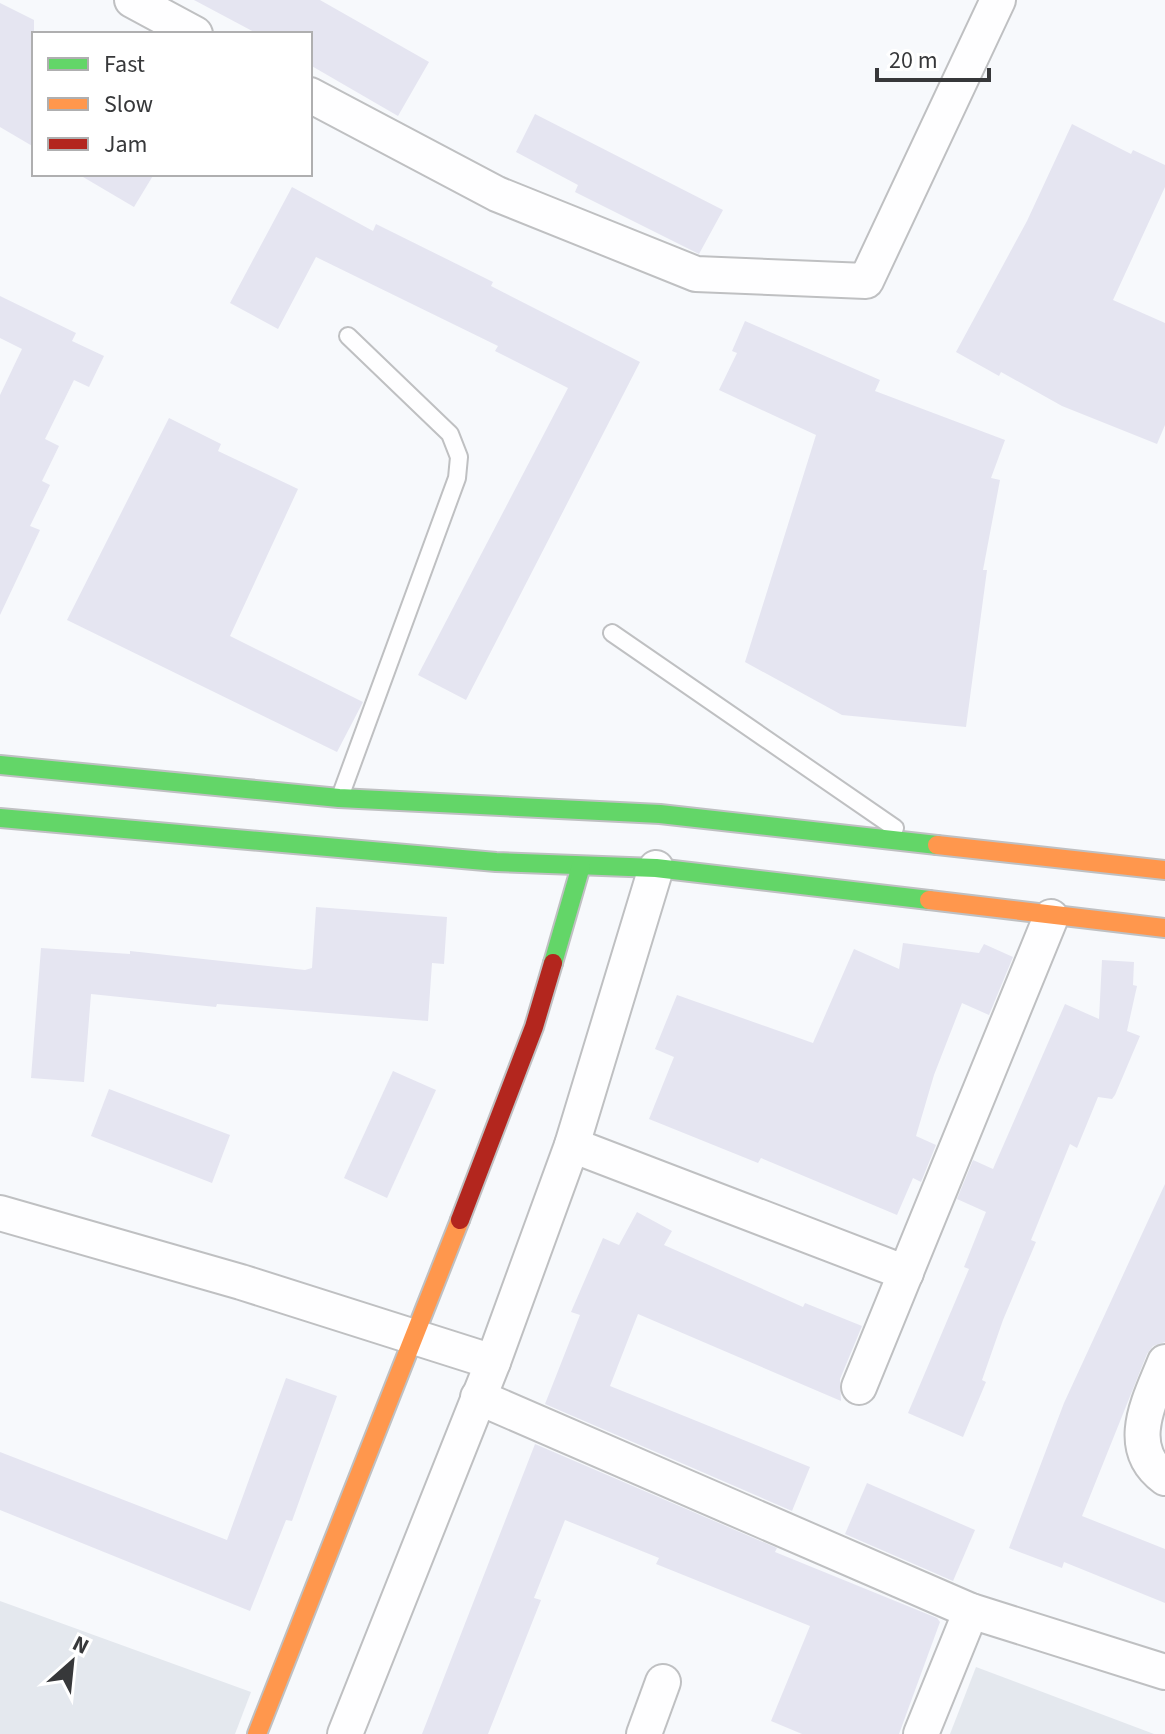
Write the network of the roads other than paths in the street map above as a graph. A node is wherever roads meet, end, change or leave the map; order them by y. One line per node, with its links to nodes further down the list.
1 (132, 0): 3 (street)
2 (998, 0): 4 (street)
3 (191, 32)
4 (312, 96)
5 (348, 336): 8 (lane)
6 (612, 633): 10 (lane)
7 (0, 765): 8 (main road)
8 (339, 798): 10 (main road)
9 (0, 818): 11 (main road)
10 (916, 842): 13 (main road)
11 (581, 866): 12 (main road); 19 (main road)
12 (656, 868): 14 (main road); 16 (street)
13 (1165, 870)
14 (1051, 917): 15 (main road); 18 (street)
15 (1165, 928)
16 (572, 1145): 18 (street); 20 (street)
17 (0, 1213): 19 (street)
18 (906, 1273): 22 (street)
19 (416, 1337): 20 (street); 28 (main road)
20 (493, 1362): 23 (street)
21 (1165, 1362): 24 (street)
22 (859, 1387)
23 (478, 1397): 25 (street); 29 (street)
24 (1165, 1478)
25 (971, 1611): 26 (street); 31 (street)
26 (1165, 1672)
27 (663, 1682): 30 (street)
28 (257, 1734)
29 (345, 1734)
30 (644, 1734)
31 (921, 1734)

